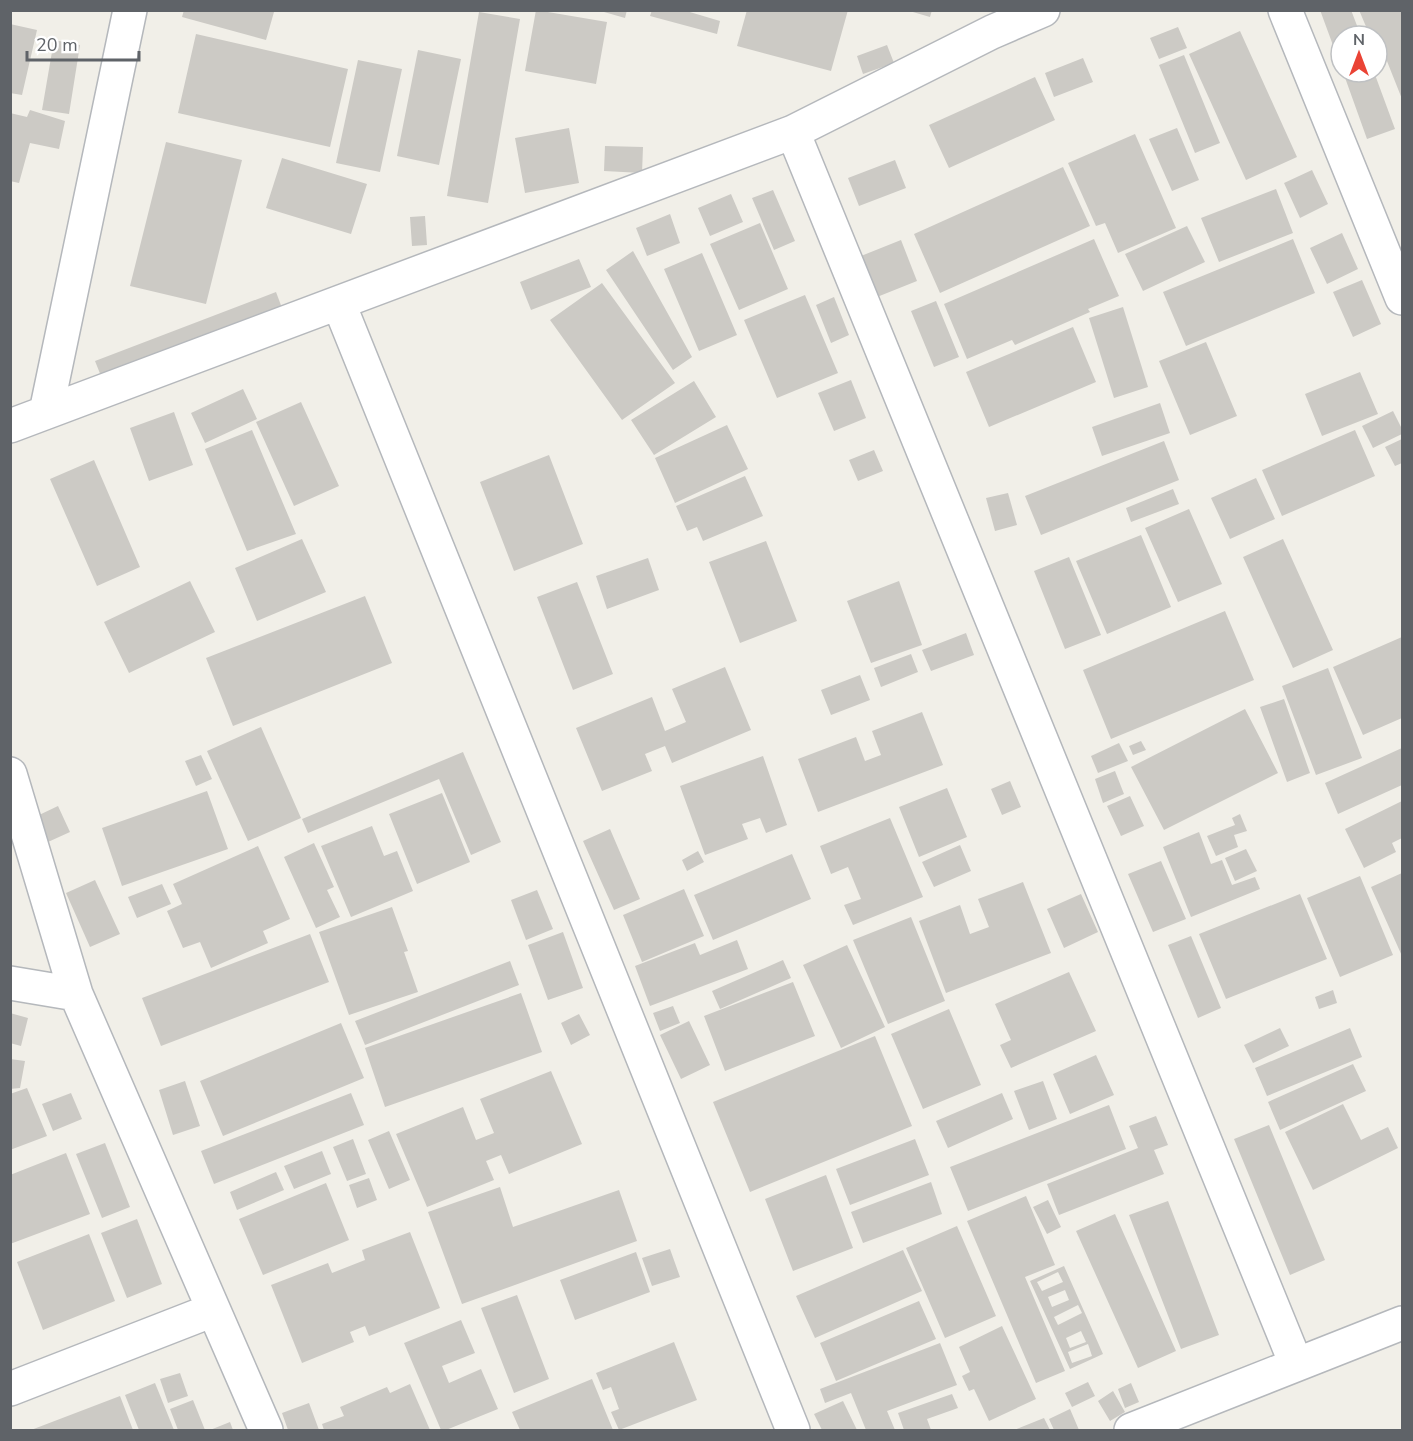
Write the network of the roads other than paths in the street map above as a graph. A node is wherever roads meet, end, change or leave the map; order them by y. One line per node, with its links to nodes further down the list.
1 (130, 10): 8 (street)
2 (1043, 10): 4 (street)
3 (1285, 10): 6 (street)
4 (994, 21): 5 (street)
5 (793, 132): 7 (street); 15 (street)
6 (1402, 298)
7 (339, 304): 8 (street); 18 (street)
8 (46, 412): 9 (street)
9 (10, 426)
10 (10, 774): 12 (street)
11 (10, 983): 12 (street)
12 (76, 994): 13 (street)
13 (213, 1310): 16 (street); 17 (street)
14 (1402, 1323): 15 (street)
15 (1296, 1364): 19 (street)
16 (10, 1389)
17 (266, 1431)
18 (793, 1431)
19 (1131, 1431)

